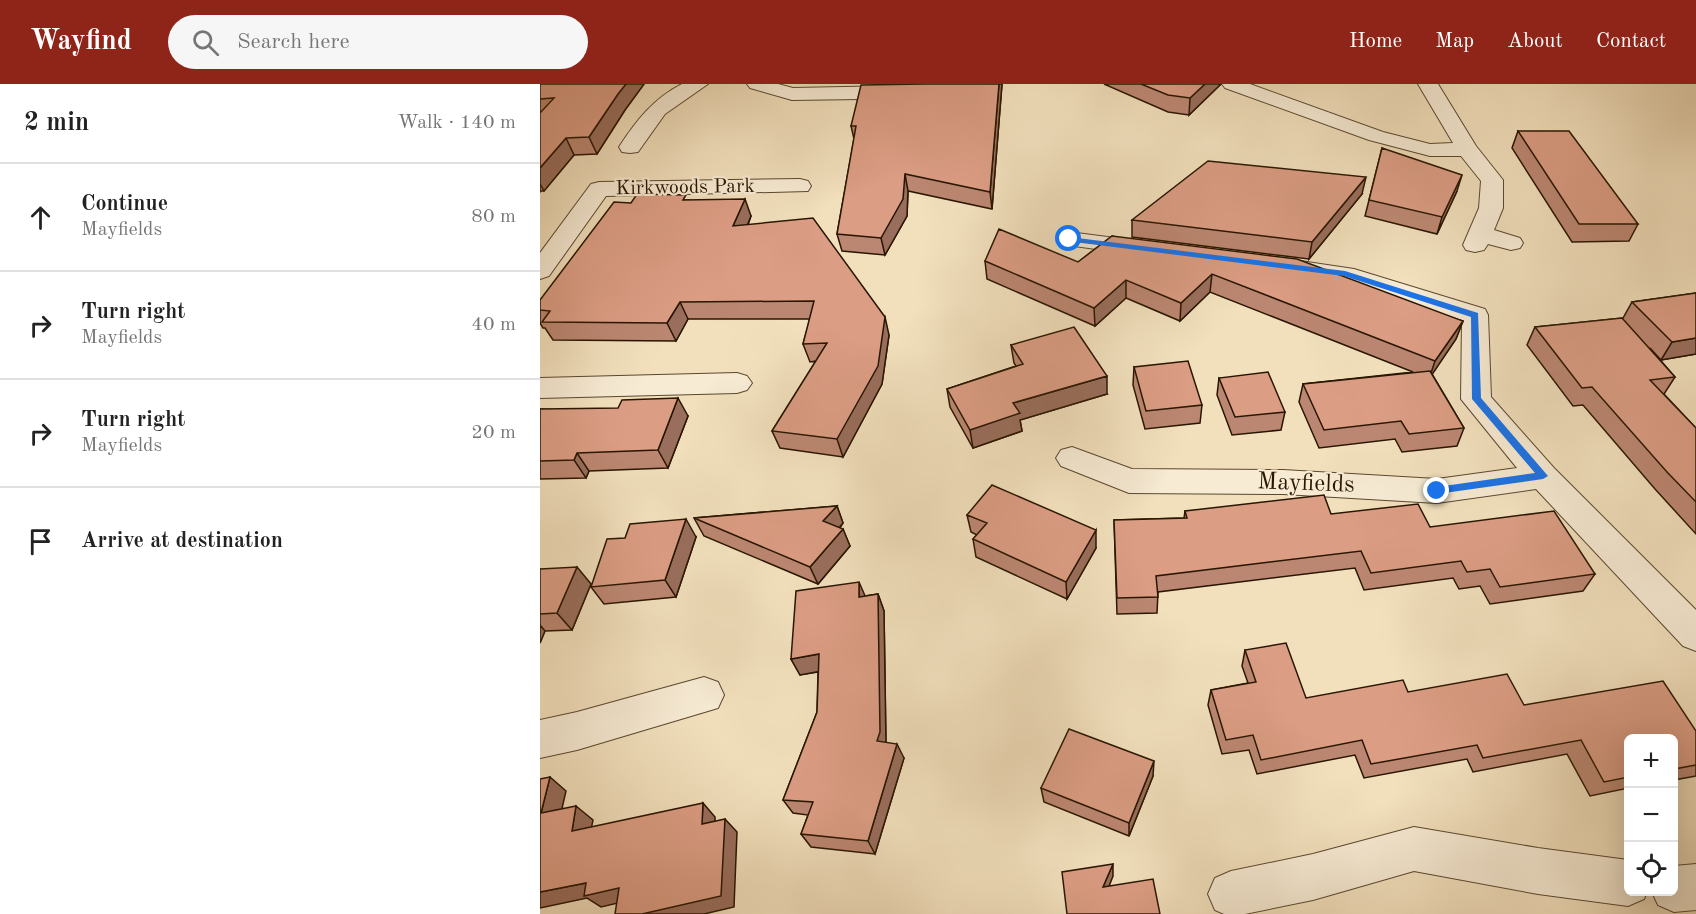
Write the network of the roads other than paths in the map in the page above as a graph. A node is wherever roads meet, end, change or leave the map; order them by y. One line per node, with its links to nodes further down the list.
1 (698, 84): 6 (street)
2 (758, 84): 3 (street)
3 (987, 84)
4 (1428, 84): 7 (street)
5 (1241, 85): 7 (street)
6 (630, 147)
7 (1467, 149): 10 (street)
8 (800, 186): 13 (street, Kirkwoods Park)
9 (1069, 239): 11 (street)
10 (1510, 243)
11 (1172, 252)
12 (1264, 264): 17 (street)
13 (540, 271)
14 (737, 383): 15 (street)
15 (540, 388)
16 (1072, 458): 17 (street, Mayfields)
17 (1543, 476): 18 (street)
18 (1696, 635)
19 (704, 695): 20 (street)
20 (540, 739)
21 (1624, 882): 24 (street)
22 (1696, 887): 23 (street)
23 (1678, 889)
24 (1231, 894)

